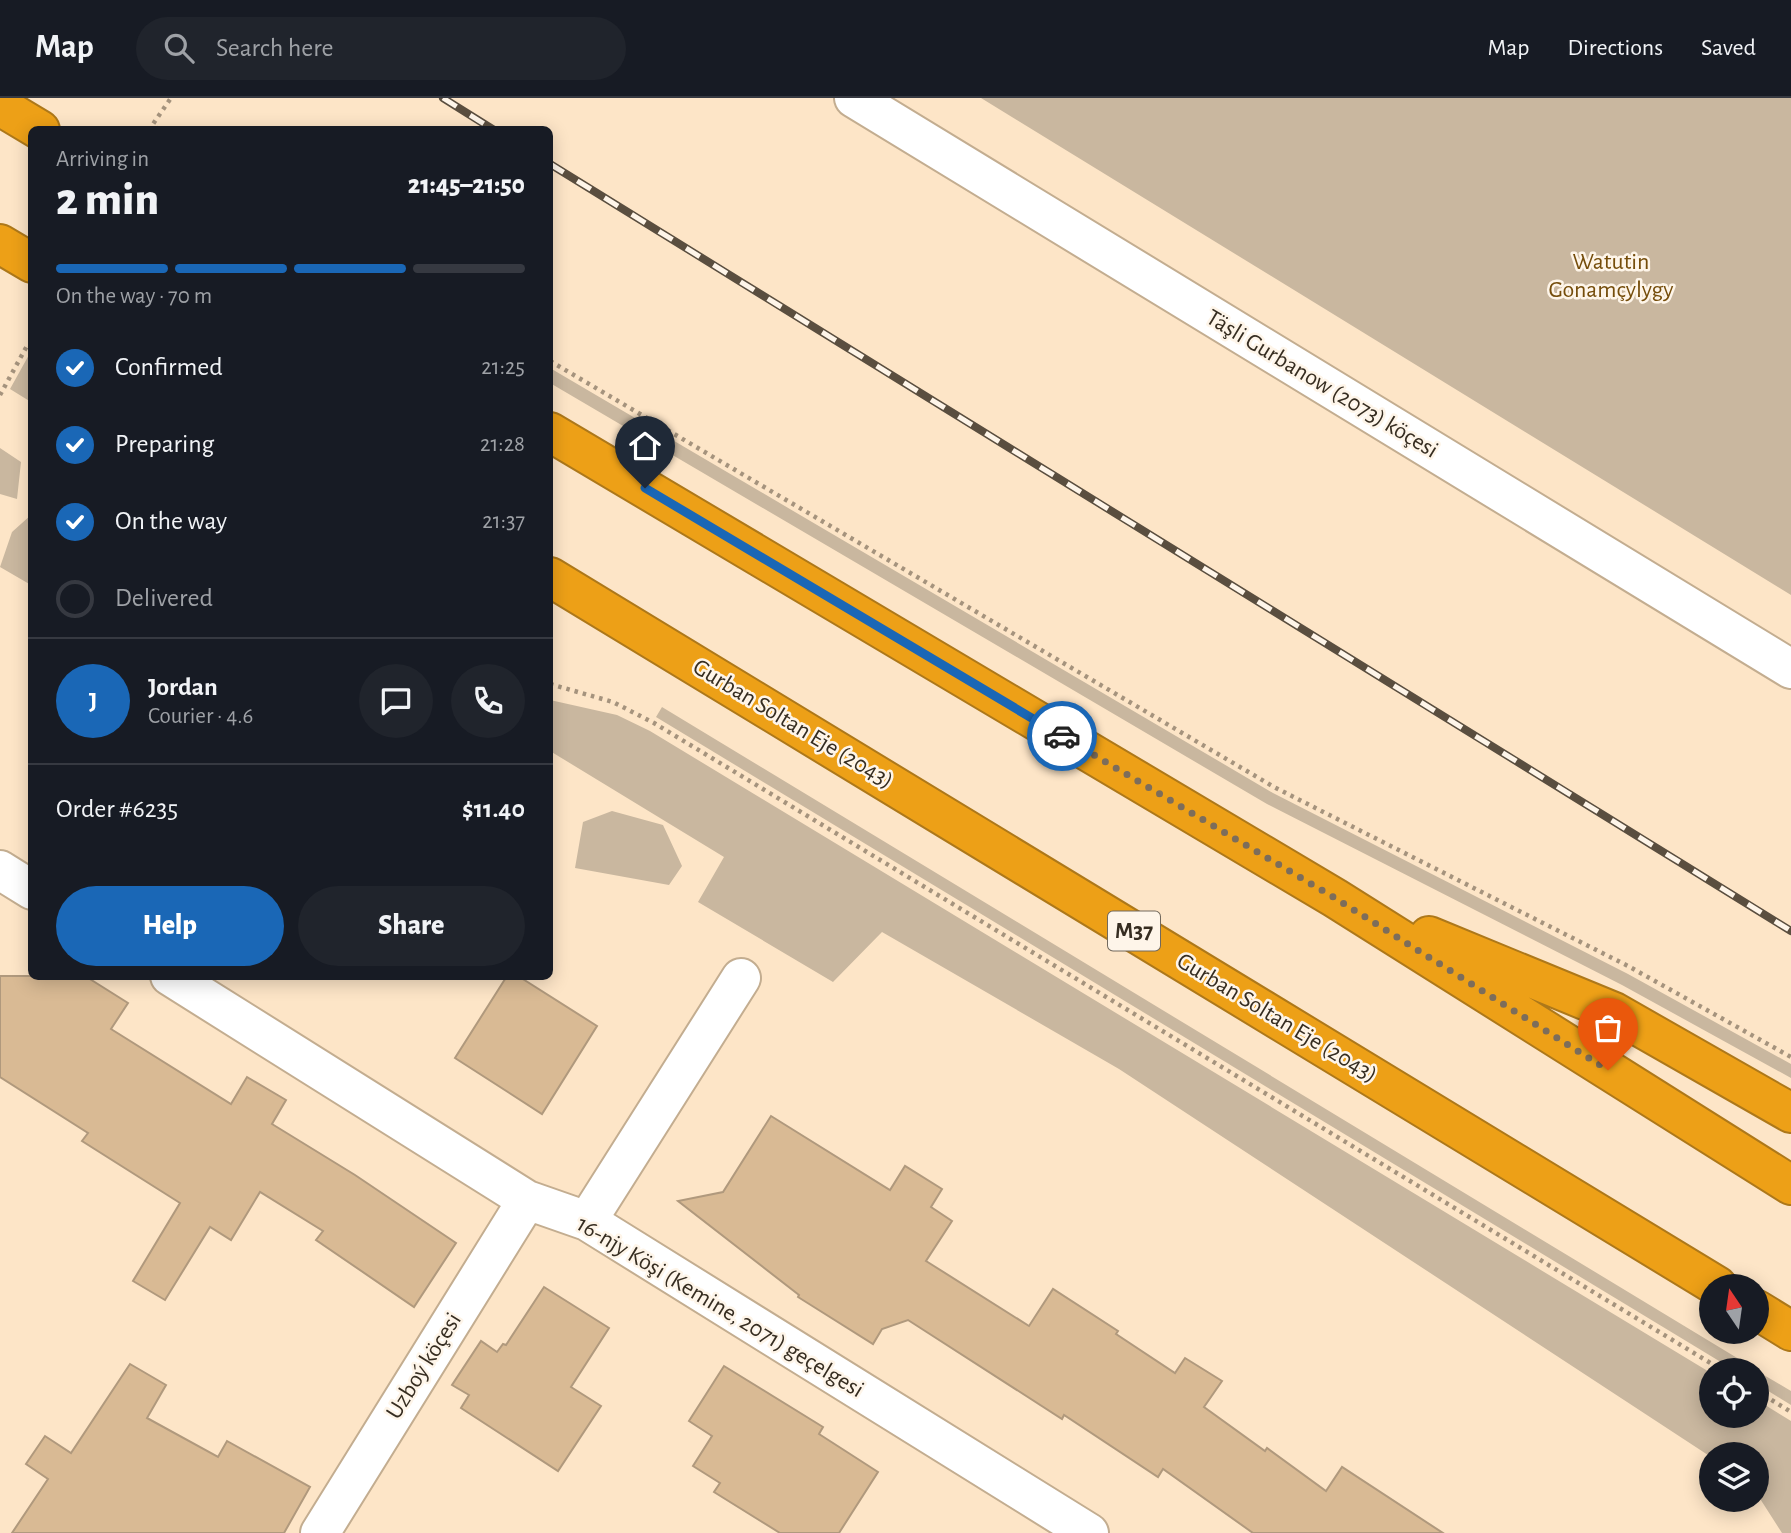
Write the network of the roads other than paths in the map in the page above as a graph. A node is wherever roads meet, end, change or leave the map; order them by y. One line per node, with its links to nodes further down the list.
1 (854, 98): 8 (street, Täşli Gurbanow (2073) köçesi)
2 (0, 106): 3 (highway)
3 (33, 126)
4 (0, 244): 5 (highway)
5 (28, 261)
6 (553, 434): 11 (highway)
7 (553, 579): 18 (highway, Gurban Soltan Eje (2043) / M37)
8 (1791, 669)
9 (0, 870): 10 (street)
10 (28, 888)
11 (1335, 898): 14 (highway); 15 (highway)
12 (741, 978): 17 (street)
13 (176, 980): 16 (street, 16-njy Köşi (Kemine, 2071) geçelgesi)
14 (1791, 1113)
15 (1791, 1185)
16 (527, 1200): 17 (street, 16-njy Köşi (Kemine, 2071) geçelgesi); 21 (street, Uzboý köçesi)
17 (587, 1222): 22 (street, 16-njy Köşi (Kemine, 2071) geçelgesi)
18 (1699, 1275)
19 (1769, 1317): 20 (highway)
20 (1791, 1331)
21 (320, 1533)
22 (1089, 1533)

